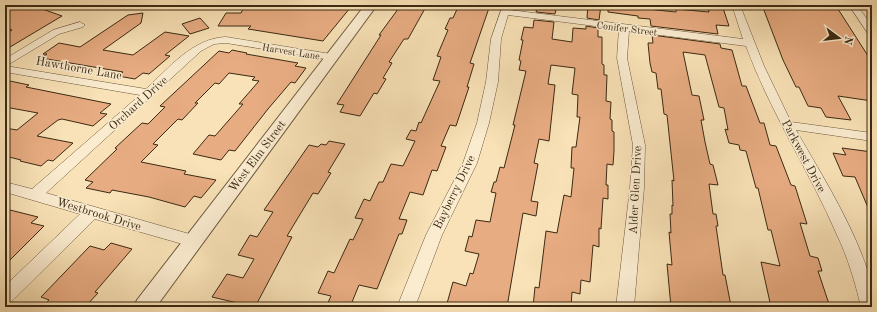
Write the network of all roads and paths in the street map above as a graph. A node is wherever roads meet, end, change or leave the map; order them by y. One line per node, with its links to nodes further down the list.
1 (371, 5): 12 (street, West Elm Street)
2 (736, 5): 10 (street, Parkwest Drive)
3 (853, 5): 9 (street)
4 (866, 5): 5 (street)
5 (872, 6)
6 (506, 8): 8 (street, Conifer Street); 24 (street, Bayberry Drive)
7 (80, 25): 13 (street)
8 (624, 27): 10 (street, Conifer Street); 25 (street, Alder Glen Drive)
9 (872, 32)
10 (749, 43): 16 (street, Parkwest Drive)
11 (251, 44): 12 (street, Harvest Lane); 15 (street, Orchard Drive)
12 (331, 57): 21 (street, West Elm Street)
13 (5, 63)
14 (5, 68): 15 (street, Hawthorne Lane)
15 (149, 93): 19 (street, Orchard Drive)
16 (787, 125): 17 (street); 26 (street, Parkwest Drive)
17 (872, 137)
18 (5, 187): 19 (street, Westbrook Drive)
19 (35, 195): 20 (street, Westbrook Drive)
20 (91, 213): 21 (street, Westbrook Drive); 22 (street)
21 (193, 241): 23 (street, West Elm Street)
22 (5, 297)
23 (144, 307)
24 (406, 307)
25 (625, 307)
26 (870, 307)

